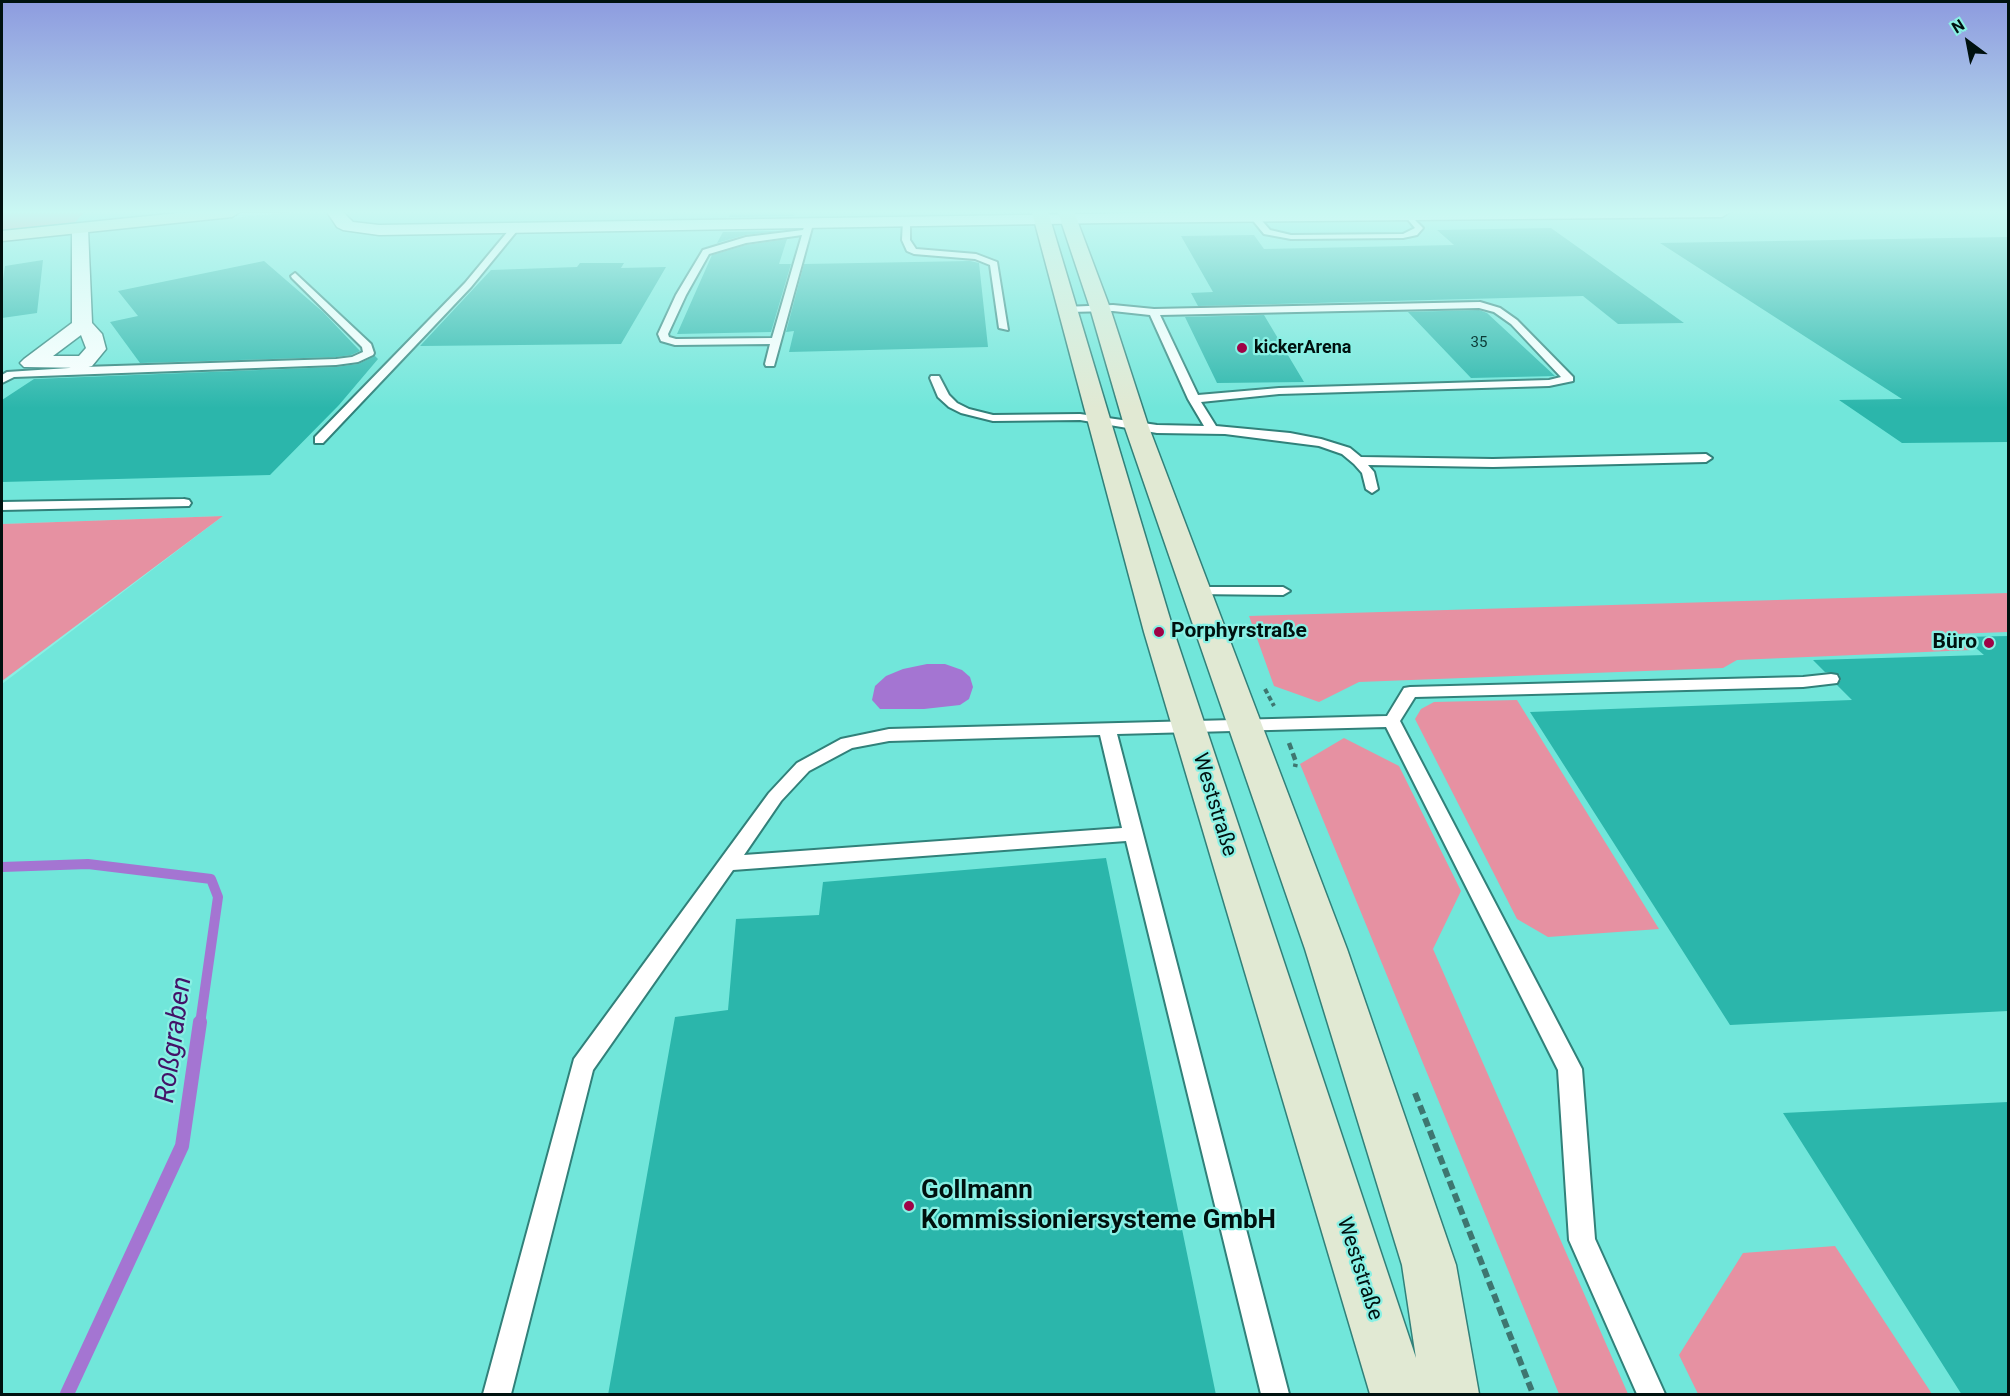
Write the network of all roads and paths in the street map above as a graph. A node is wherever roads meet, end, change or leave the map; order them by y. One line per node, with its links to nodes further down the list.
1 (81, 277): 12 (street)
2 (296, 277): 16 (lane)
3 (475, 277): 23 (lane)
4 (692, 277): 14 (lane)
5 (794, 277): 14 (lane)
6 (996, 277): 13 (lane)
7 (1058, 277): 10 (main road, Weststraße)
8 (1089, 277): 9 (main road)
9 (1100, 308): 10 (lane); 11 (lane); 21 (main road)
10 (1067, 309): 20 (main road, Weststraße)
11 (1154, 312): 19 (lane); 19 (lane)
12 (82, 325): 16 (street); 16 (street)
13 (1004, 328)
14 (776, 341): 15 (lane)
15 (770, 364)
16 (78, 366): 18 (lane)
17 (935, 378): 20 (lane)
18 (2, 380)
19 (1194, 399): 22 (lane)
20 (1099, 420): 21 (lane); 34 (main road, Weststraße)
21 (1136, 425): 22 (lane); 29 (main road)
22 (1212, 430): 25 (lane)
23 (319, 440)
24 (1706, 458): 25 (lane)
25 (1358, 461): 26 (lane)
26 (1372, 489)
27 (184, 503): 28 (lane)
28 (2, 506)
29 (1197, 591): 30 (lane); 33 (main road)
30 (1283, 591)
31 (1831, 679): 32 (lane)
32 (1392, 721): 33 (lane); 44 (lane)
33 (1245, 725): 34 (lane); 42 (main road)
34 (1173, 728): 35 (lane); 41 (main road, Weststraße)
35 (1107, 730): 36 (lane); 37 (lane)
36 (1133, 834): 37 (lane); 40 (lane)
37 (727, 863): 39 (lane)
38 (1411, 1084): 43 (path)
39 (497, 1395)
40 (1275, 1395)
41 (1399, 1395)
42 (1450, 1395)
43 (1533, 1395)
44 (1651, 1395)

